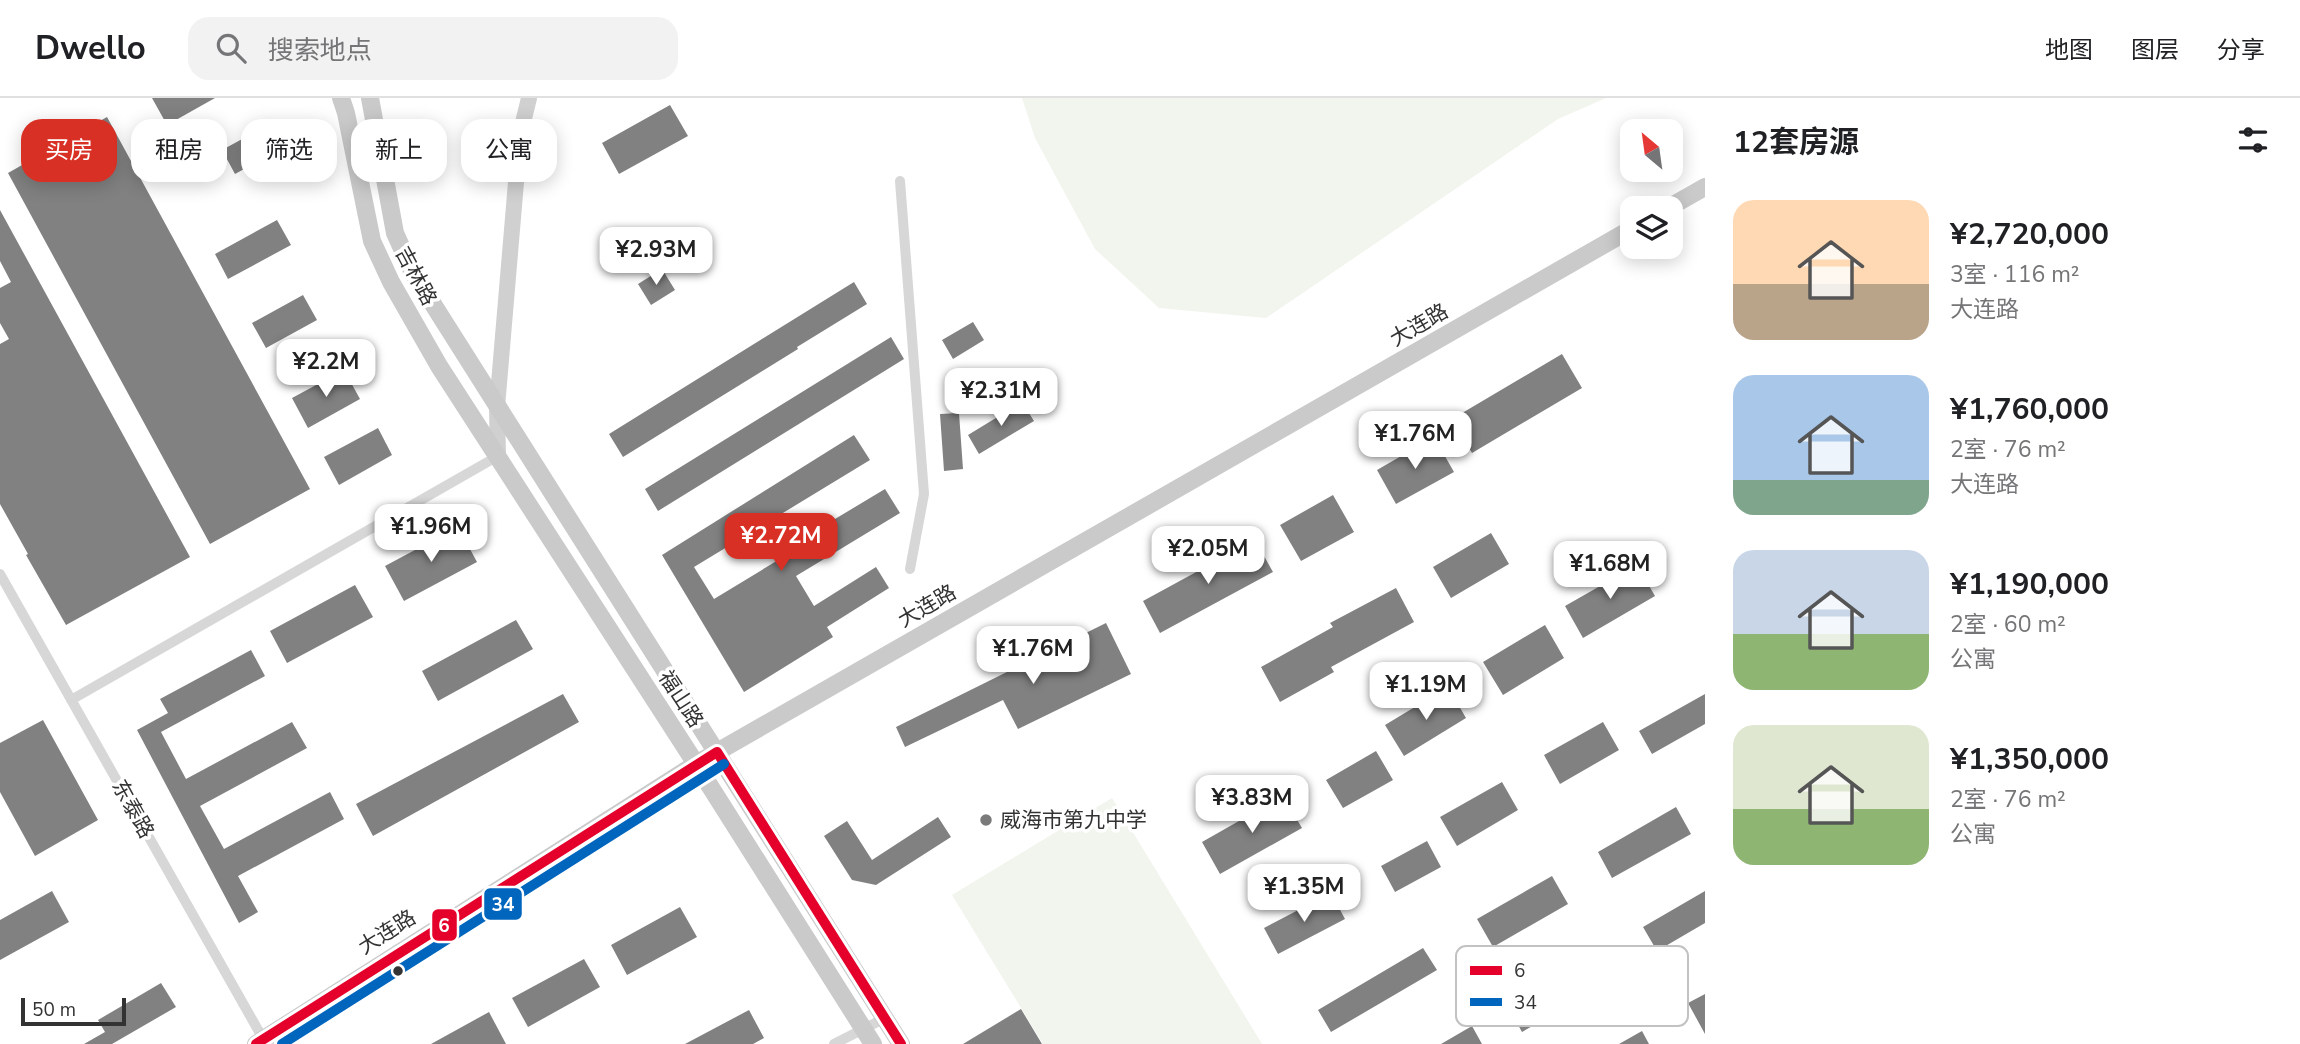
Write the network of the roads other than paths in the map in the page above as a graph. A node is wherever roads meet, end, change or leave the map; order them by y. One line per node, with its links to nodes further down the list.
1 (341, 98): 9 (main road, 吉林路)
2 (370, 98): 8 (main road, 吉林路)
3 (529, 98): 8 (main road)
4 (900, 181): 10 (street)
5 (1705, 187): 6 (main road)
6 (1683, 199)
7 (1620, 235): 13 (main road, 大连路)
8 (497, 407): 9 (main road); 13 (main road, 福山路)
9 (498, 456): 12 (street); 14 (main road, 福山路)
10 (910, 569)
11 (0, 574): 12 (street, 东泰路)
12 (71, 700): 17 (street, 东泰路)
13 (718, 752): 14 (main road, 大连路); 15 (main road, 福山路)
14 (696, 764): 16 (main road, 福山路); 17 (main road, 大连路)
15 (886, 1018): 16 (street); 19 (main road, 福山路)
16 (868, 1036): 18 (street)
17 (261, 1042)
18 (834, 1044)
19 (901, 1044)

